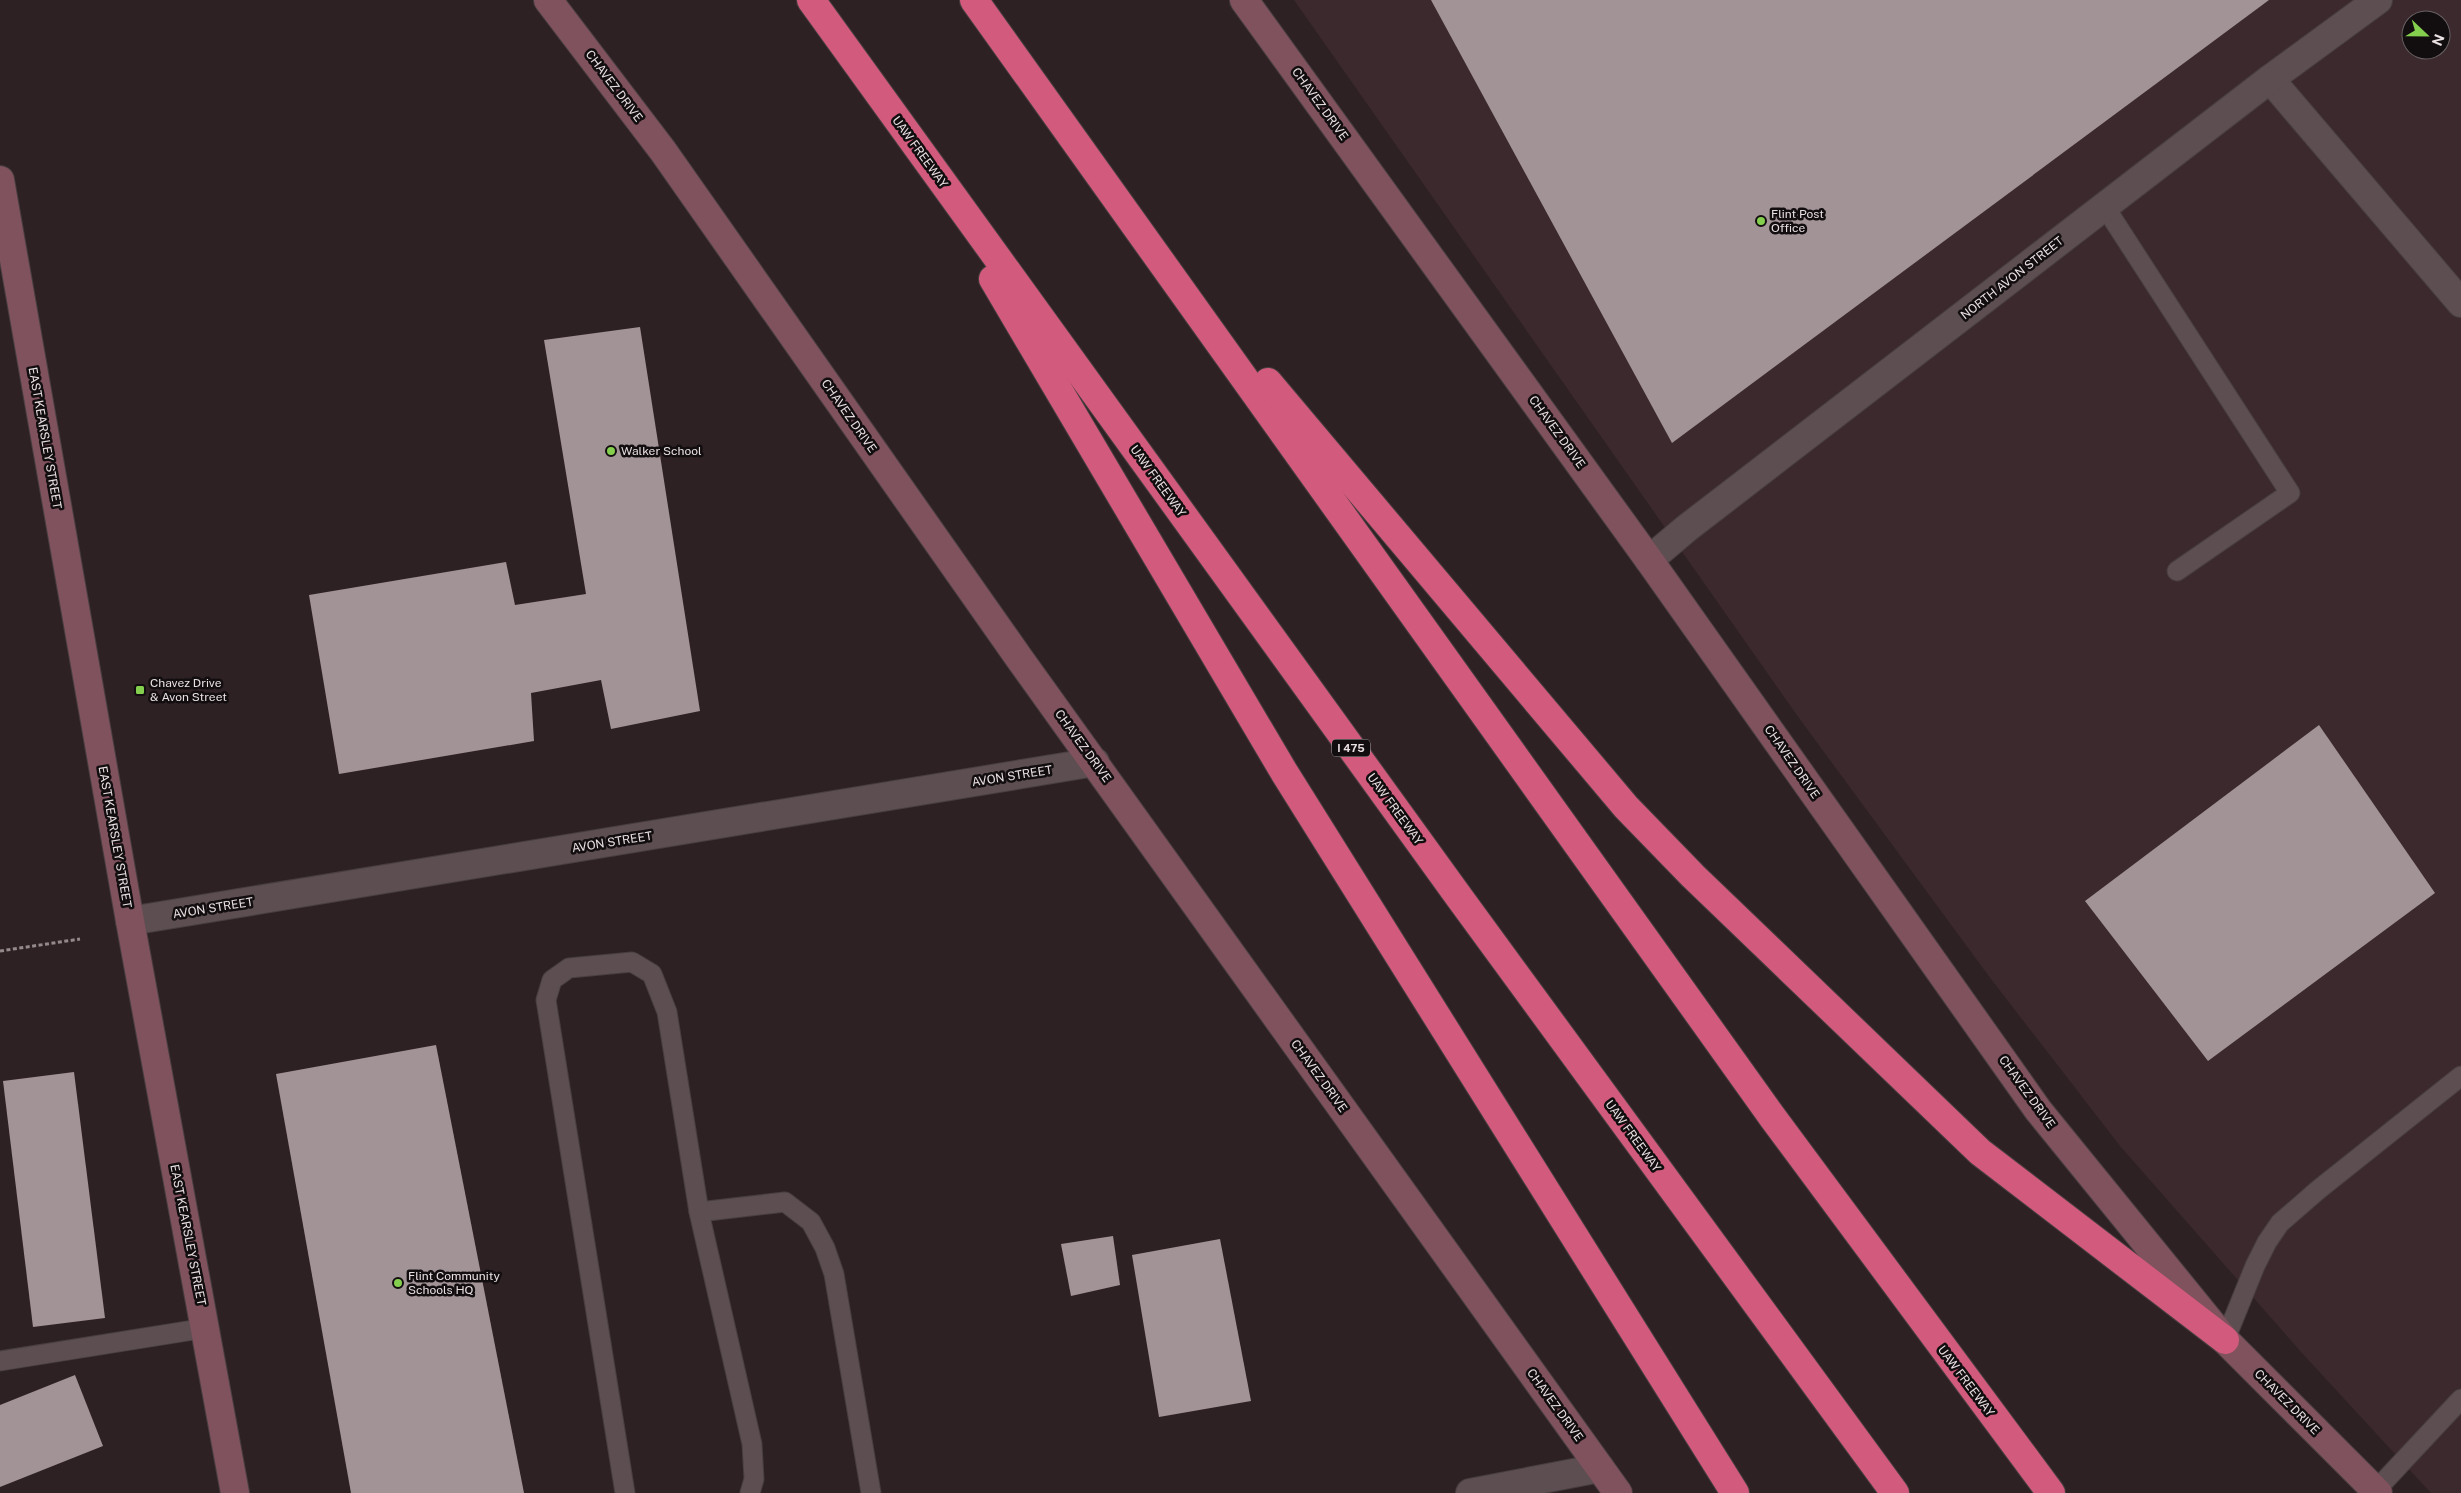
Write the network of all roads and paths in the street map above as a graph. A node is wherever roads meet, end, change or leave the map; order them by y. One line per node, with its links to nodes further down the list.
1 (548, 0): 15 (main road, CHAVEZ DRIVE)
2 (811, 0): 7 (highway, UAW FREEWAY / I 475)
3 (974, 0): 10 (highway, UAW FREEWAY)
4 (1244, 0): 13 (main road, CHAVEZ DRIVE)
5 (2378, 0): 6 (street, NORTH AVON STREET)
6 (2270, 79): 9 (street, NORTH AVON STREET); 12 (street)
7 (905, 132): 33 (highway); 34 (highway, UAW FREEWAY / I 475)
8 (0, 180): 11 (main road, EAST KEARSLEY STREET)
9 (2105, 207): 13 (street, NORTH AVON STREET); 14 (lane)
10 (1138, 227): 22 (highway); 35 (highway, UAW FREEWAY)
11 (7, 258): 16 (main road, EAST KEARSLEY STREET)
12 (2461, 303)
13 (1649, 560): 22 (main road, CHAVEZ DRIVE)
14 (2177, 571)
15 (1095, 762): 16 (street, AVON STREET); 25 (main road, CHAVEZ DRIVE)
16 (130, 921): 21 (main road, EAST KEARSLEY STREET)
17 (80, 939): 18 (path)
18 (0, 951)
19 (2461, 1076): 22 (lane)
20 (699, 1212): 28 (lane); 29 (lane); 30 (lane)
21 (206, 1328): 23 (lane); 27 (main road, EAST KEARSLEY STREET)
22 (2225, 1340): 26 (main road, CHAVEZ DRIVE)
23 (0, 1361)
24 (2461, 1399): 26 (lane)
25 (1600, 1468): 31 (street); 32 (main road, CHAVEZ DRIVE)
26 (2377, 1492)
27 (235, 1493)
28 (625, 1493)
29 (750, 1493)
30 (871, 1493)
31 (1470, 1493)
32 (1618, 1493)
33 (1735, 1493)
34 (1895, 1493)
35 (2051, 1493)

